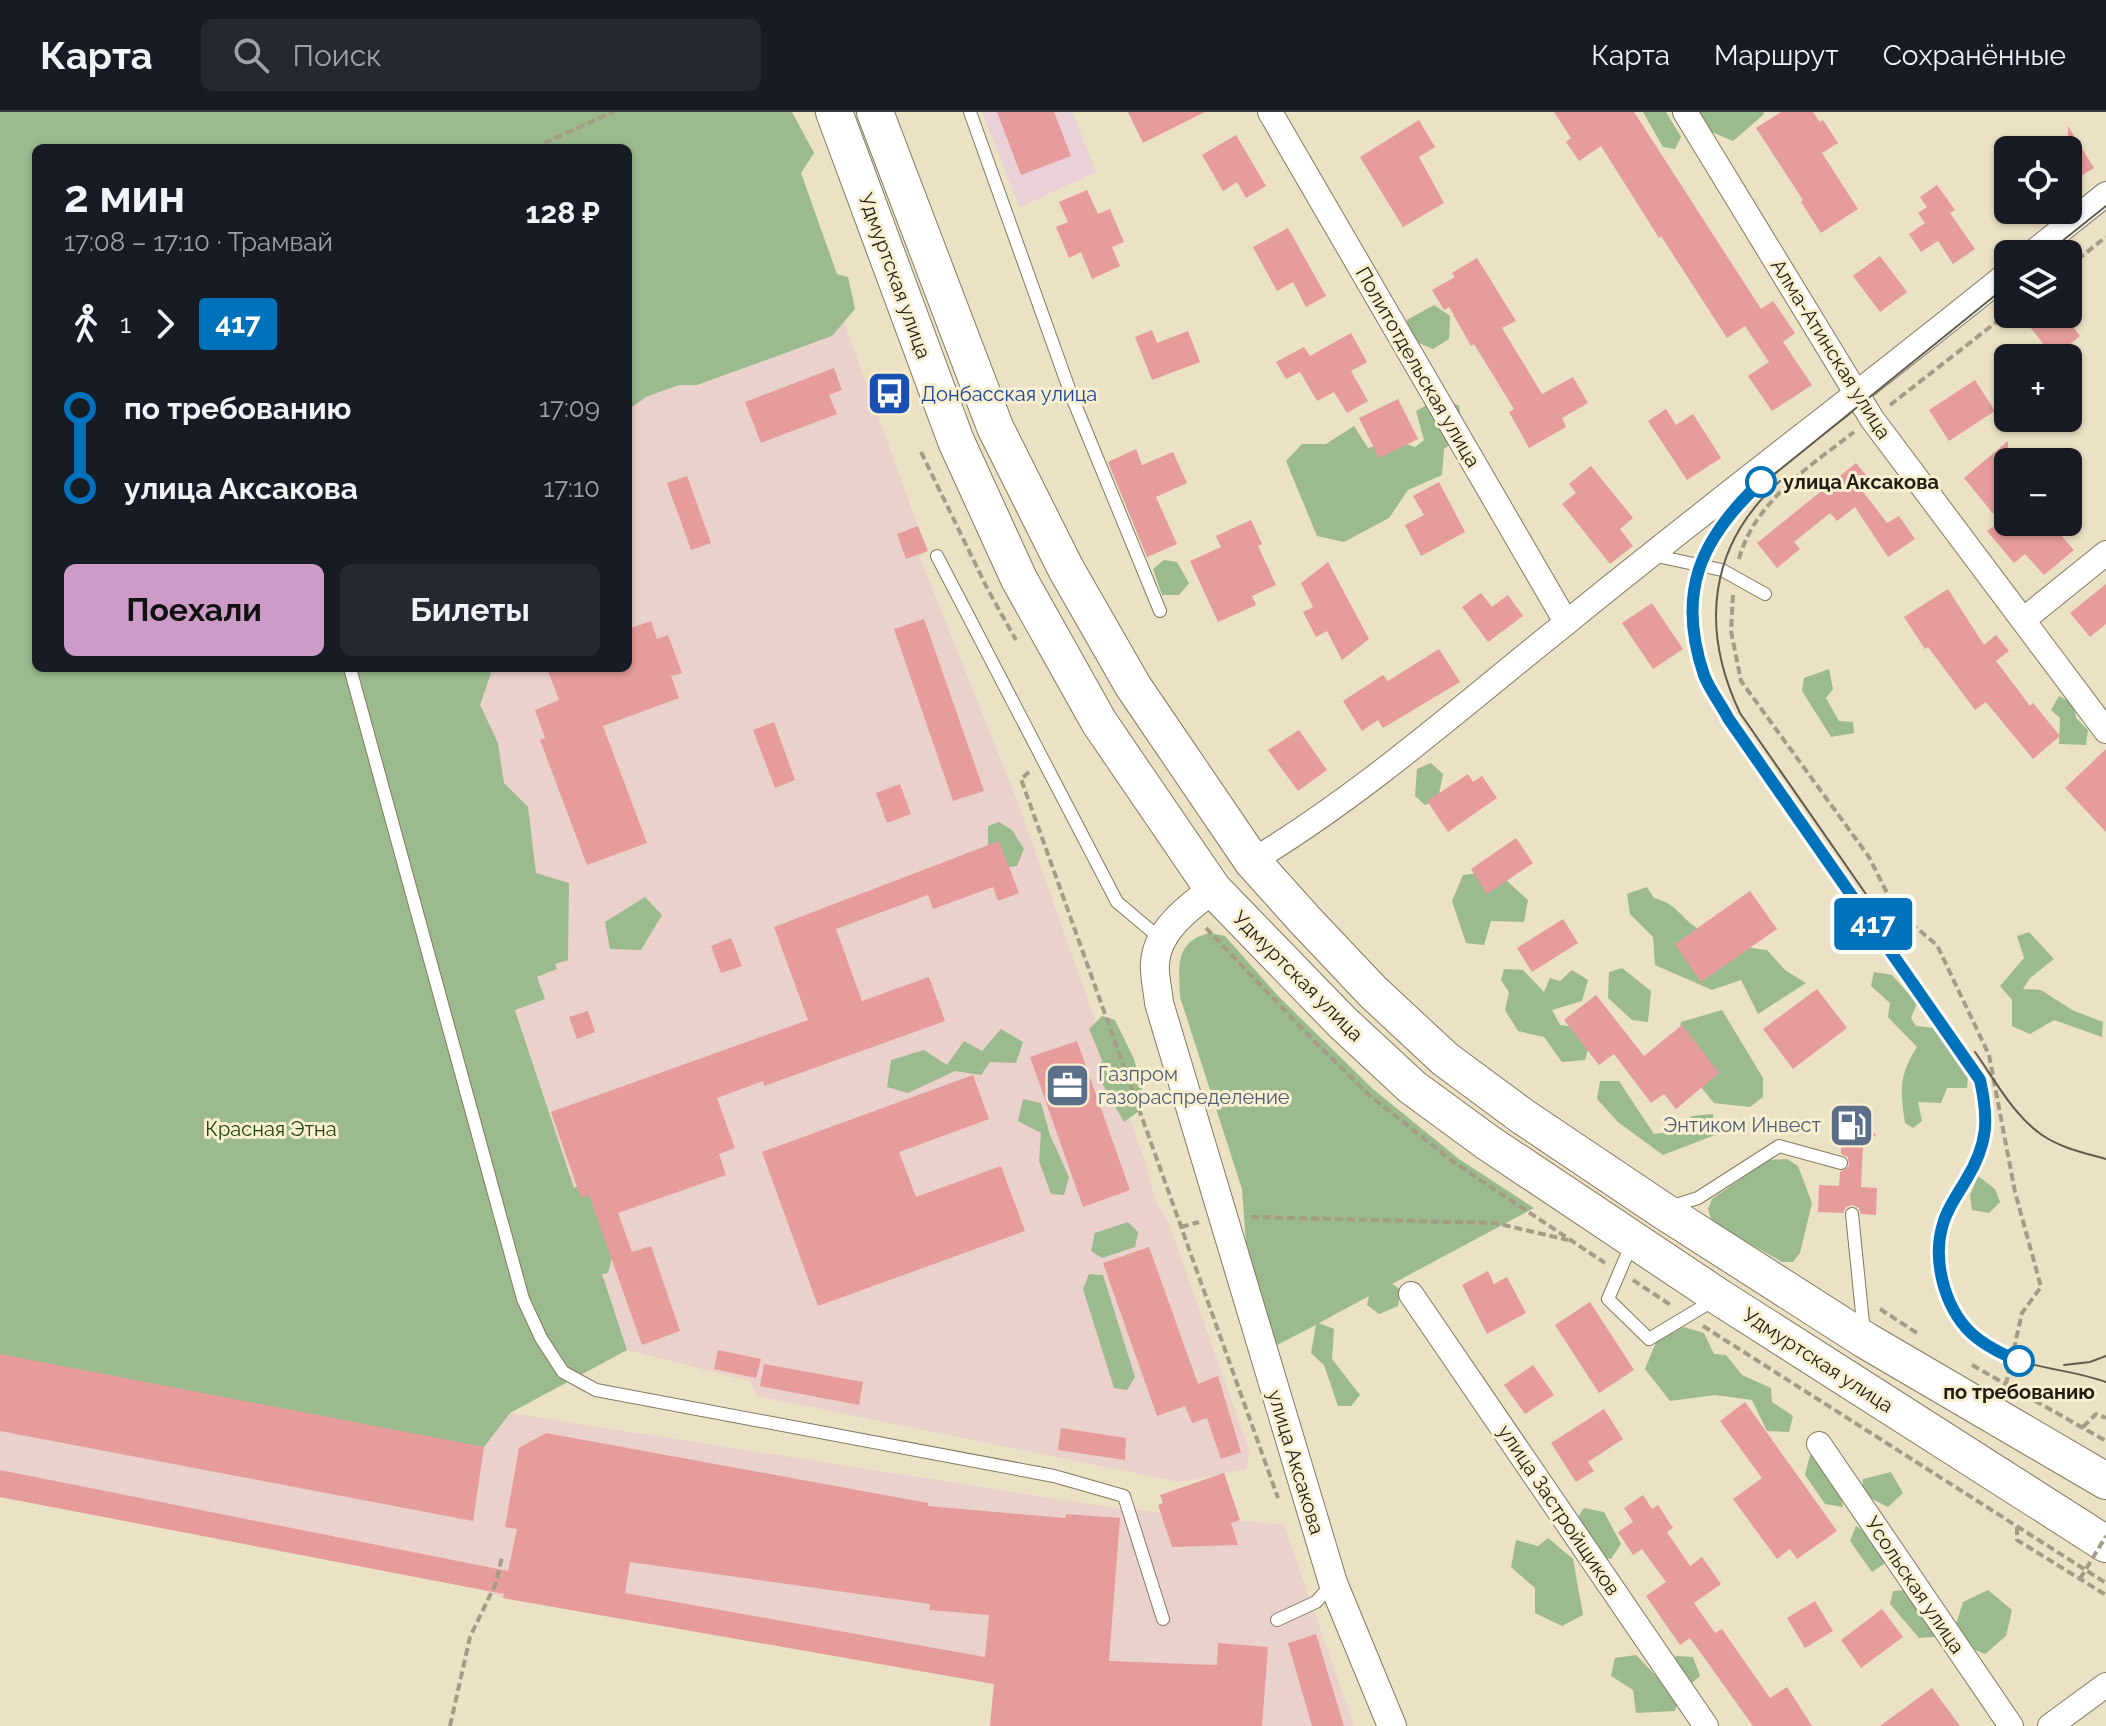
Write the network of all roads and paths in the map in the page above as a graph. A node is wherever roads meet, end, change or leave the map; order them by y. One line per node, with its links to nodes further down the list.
1 (613, 112): 7 (path)
2 (834, 112): 26 (main road, Удмуртская улица)
3 (875, 112): 25 (main road, Удмуртская улица)
4 (970, 112): 19 (lane)
5 (1270, 112): 21 (street, Политотдельская улица)
6 (1685, 112): 13 (street, Алма-Атинская улица)
7 (542, 144)
8 (2106, 194): 10 (street)
9 (2106, 237): 11 (path)
10 (2048, 240)
11 (2082, 256)
12 (1994, 284): 13 (street)
13 (1857, 394): 15 (street); 20 (street, Алма-Атинская улица)
14 (2106, 553): 20 (street)
15 (1652, 555): 17 (lane); 21 (street)
16 (937, 556): 24 (lane)
17 (1734, 576): 18 (lane); 41 (path)
18 (1765, 594)
19 (1160, 611)
20 (2023, 620): 23 (street, Алма-Атинская улица)
21 (1566, 622): 25 (street)
22 (351, 672): 55 (lane)
23 (2106, 731)
24 (1043, 759): 27 (lane); 32 (path)
25 (1252, 861): 26 (main road); 30 (main road, Удмуртская улица)
26 (1213, 889): 27 (street); 34 (main road, Удмуртская улица)
27 (1161, 939): 29 (street, улица Аксакова)
28 (1841, 1163): 30 (lane)
29 (1218, 1204): 32 (path); 33 (path); 53 (street, улица Аксакова)
30 (1662, 1210): 39 (main road, Удмуртская улица)
31 (1852, 1214): 36 (lane)
32 (1180, 1228): 47 (path)
33 (1570, 1240)
34 (1633, 1240): 37 (main road, Удмуртская улица); 37 (lane)
35 (1411, 1294): 60 (street, улица Застройщиков)
36 (1859, 1295): 38 (path); 39 (lane)
37 (1719, 1297): 50 (main road, Удмуртская улица)
38 (1923, 1337)
39 (1865, 1340): 46 (main road, Удмуртская улица)
40 (1971, 1365): 41 (path)
41 (2006, 1384): 43 (path)
42 (2106, 1418): 43 (path)
43 (2083, 1427): 44 (path)
44 (2106, 1441)
45 (1819, 1444): 61 (street, Усольская улица)
46 (2106, 1481)
47 (1283, 1512)
48 (2017, 1527): 52 (path)
49 (2106, 1536): 52 (path, bridge)
50 (2106, 1544)
51 (502, 1557): 58 (path)
52 (2080, 1579): 54 (path)
53 (1333, 1583): 56 (lane); 59 (street, улица Аксакова)
54 (2106, 1595)
55 (1163, 1619)
56 (1277, 1620)
57 (2106, 1685): 62 (street)
58 (450, 1726)
59 (1392, 1726)
60 (1706, 1726)
61 (2011, 1726)
62 (2050, 1726)

